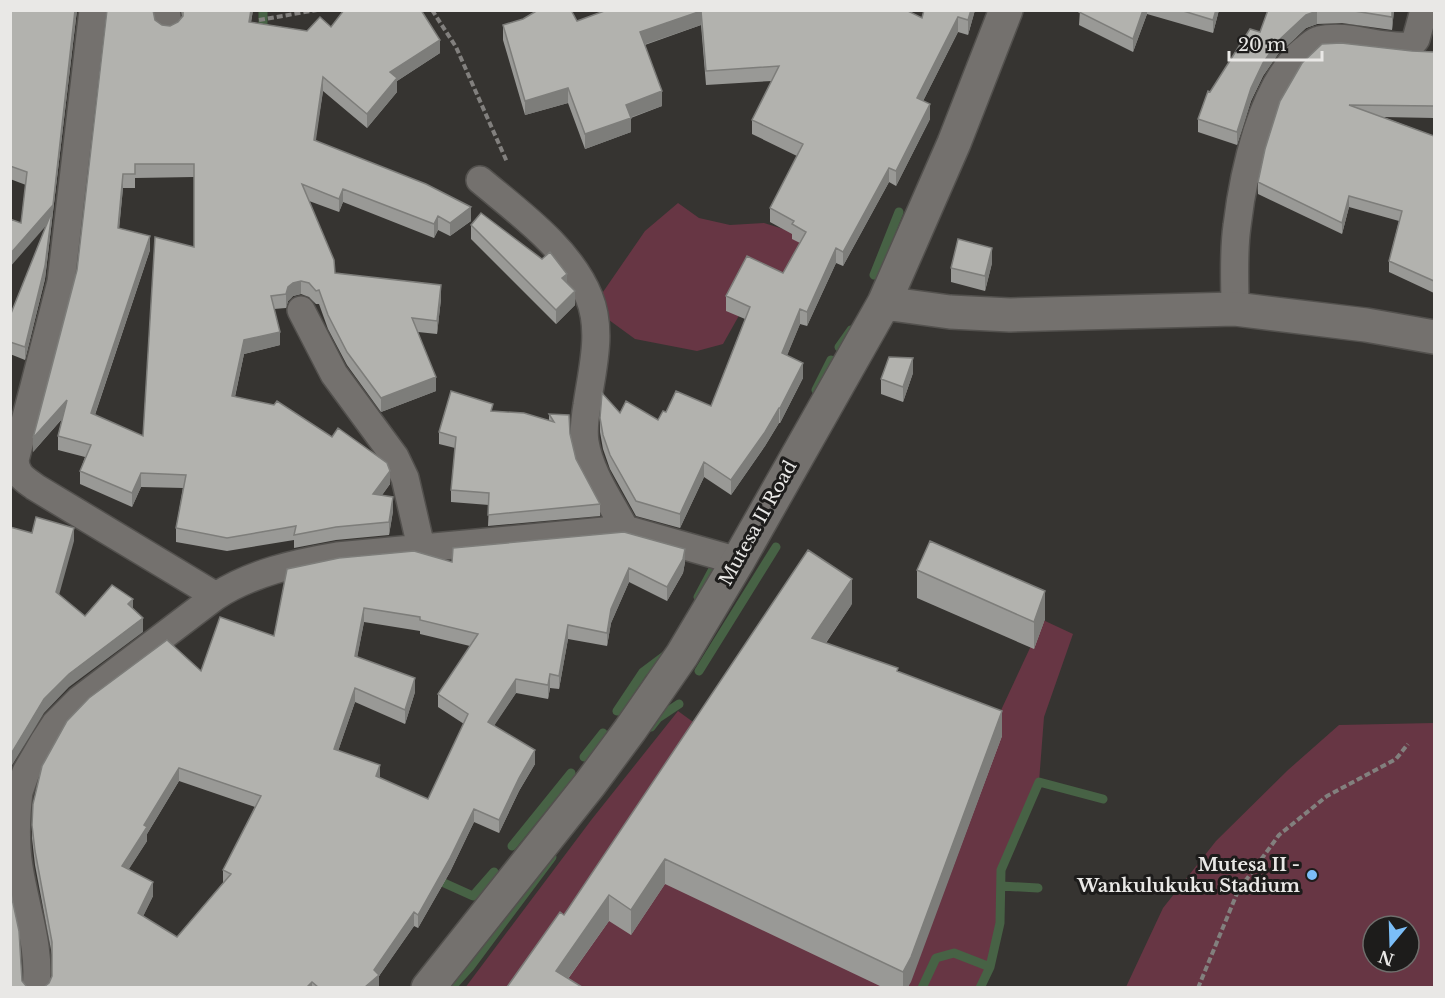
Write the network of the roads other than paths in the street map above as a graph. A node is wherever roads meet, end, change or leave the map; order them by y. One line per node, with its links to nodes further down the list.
1 (93, 10): 13 (street)
2 (1006, 10): 6 (street, Mutesa II Road)
3 (1424, 10): 4 (street)
4 (1425, 40): 7 (street)
5 (480, 180): 10 (street)
6 (884, 303): 7 (street); 12 (street, Mutesa II Road)
7 (1234, 309): 9 (street)
8 (301, 310): 11 (street)
9 (1434, 338)
10 (625, 529): 11 (street); 12 (street)
11 (421, 548): 13 (street)
12 (738, 561): 16 (street, Mutesa II Road)
13 (216, 596): 14 (street)
14 (15, 790): 15 (street)
15 (36, 987)
16 (428, 987)

